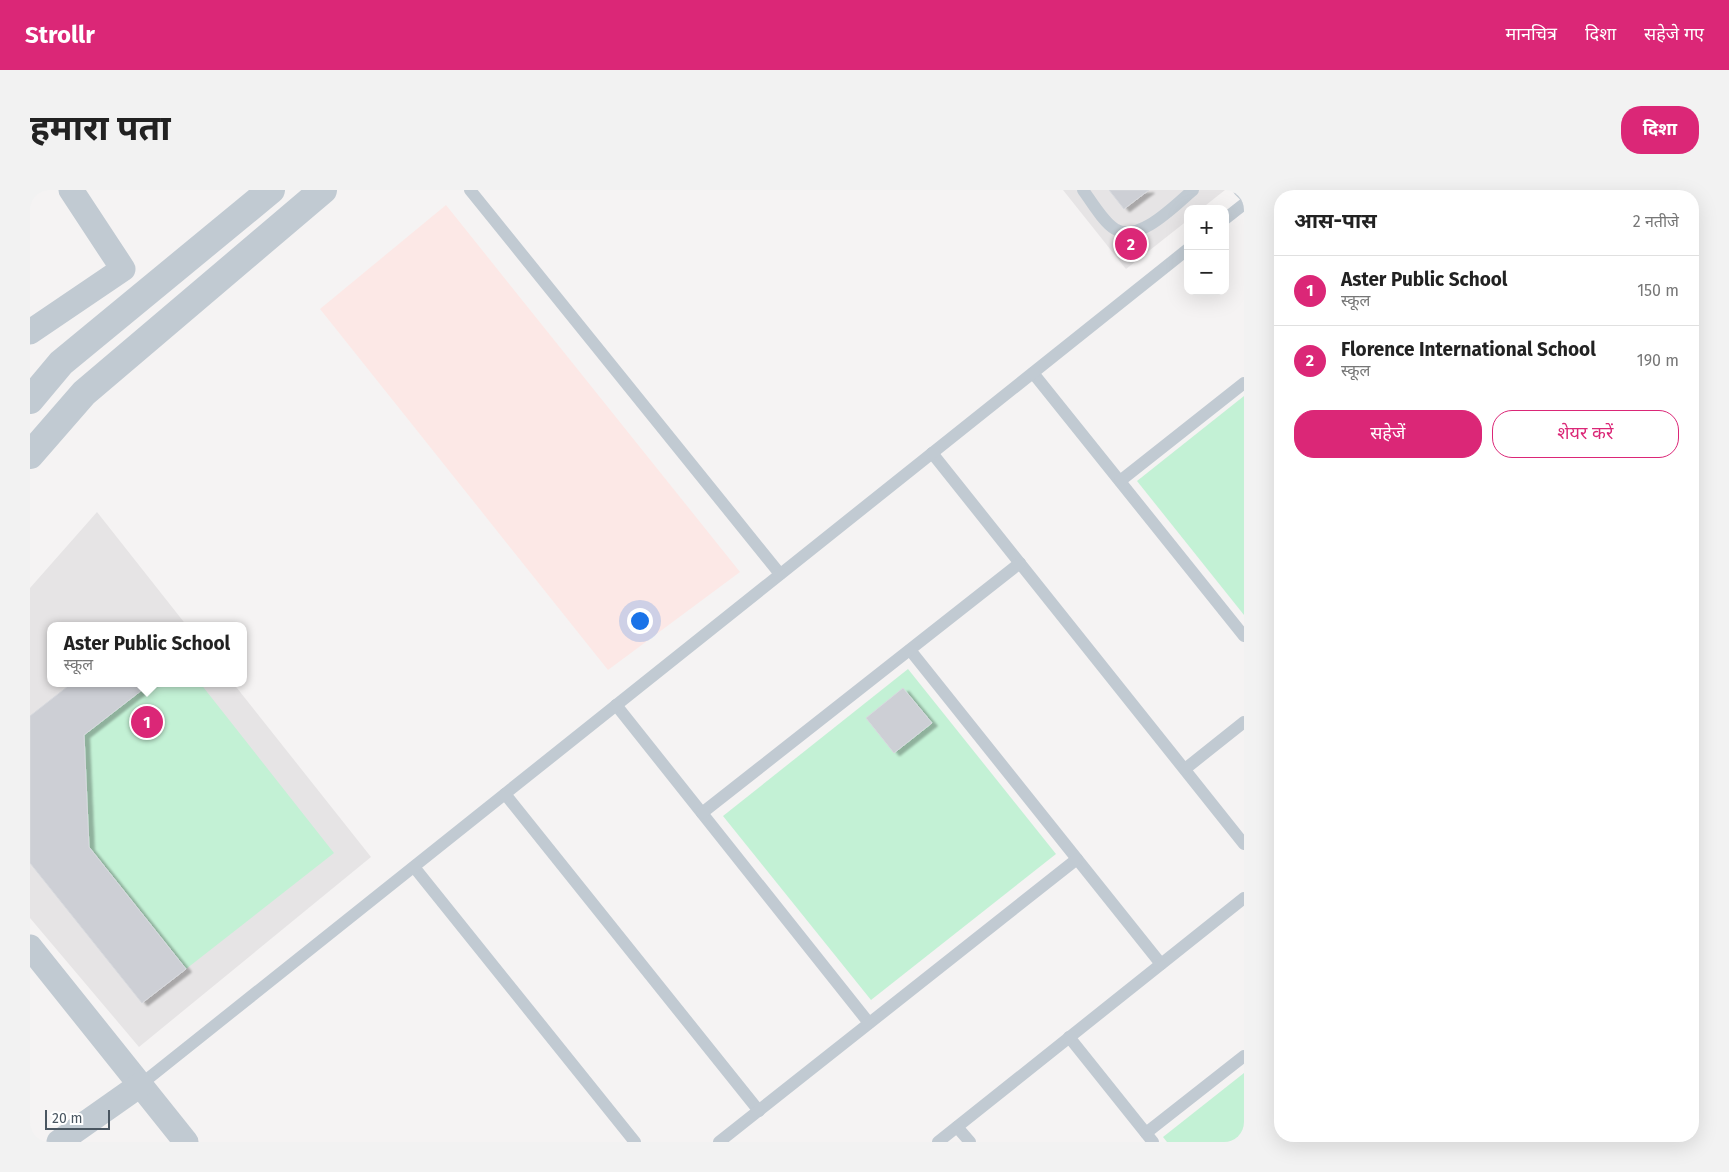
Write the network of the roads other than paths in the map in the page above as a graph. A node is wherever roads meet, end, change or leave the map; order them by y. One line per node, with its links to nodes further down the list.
1 (71, 190): 12 (street)
2 (272, 190): 13 (street)
3 (323, 190): 19 (street)
4 (470, 190): 22 (lane)
5 (1083, 190): 6 (lane)
6 (1193, 190)
7 (1240, 190): 8 (lane)
8 (1244, 196)
9 (1244, 204): 10 (lane)
10 (1229, 216)
11 (1187, 250): 15 (lane)
12 (123, 269): 13 (street); 14 (street)
13 (142, 297): 17 (street)
14 (30, 332)
15 (1033, 373): 18 (lane); 20 (lane)
16 (1244, 383): 20 (lane)
17 (30, 400)
18 (932, 453): 21 (lane); 22 (lane)
19 (30, 455)
20 (1120, 481): 23 (lane)
21 (1020, 562): 24 (lane); 27 (lane)
22 (780, 574): 25 (lane)
23 (1244, 636)
24 (910, 650): 29 (lane); 31 (lane)
25 (616, 705): 28 (lane); 29 (lane)
26 (1244, 722): 27 (lane)
27 (1185, 769): 30 (lane)
28 (505, 794): 32 (lane); 40 (lane)
29 (702, 814): 36 (lane)
30 (1244, 844)
31 (1077, 859): 35 (lane); 36 (lane)
32 (414, 867): 39 (lane); 45 (lane)
33 (1244, 898): 35 (lane)
34 (30, 948): 39 (street)
35 (1161, 964): 37 (lane)
36 (869, 1023): 40 (lane)
37 (1069, 1037): 41 (lane); 43 (lane)
38 (1244, 1056): 43 (lane)
39 (140, 1085): 42 (street); 44 (street)
40 (759, 1111): 46 (lane)
41 (957, 1126): 47 (lane); 48 (lane)
42 (74, 1138)
43 (1149, 1138)
44 (186, 1142)
45 (635, 1142)
46 (719, 1142)
47 (938, 1142)
48 (970, 1142)

